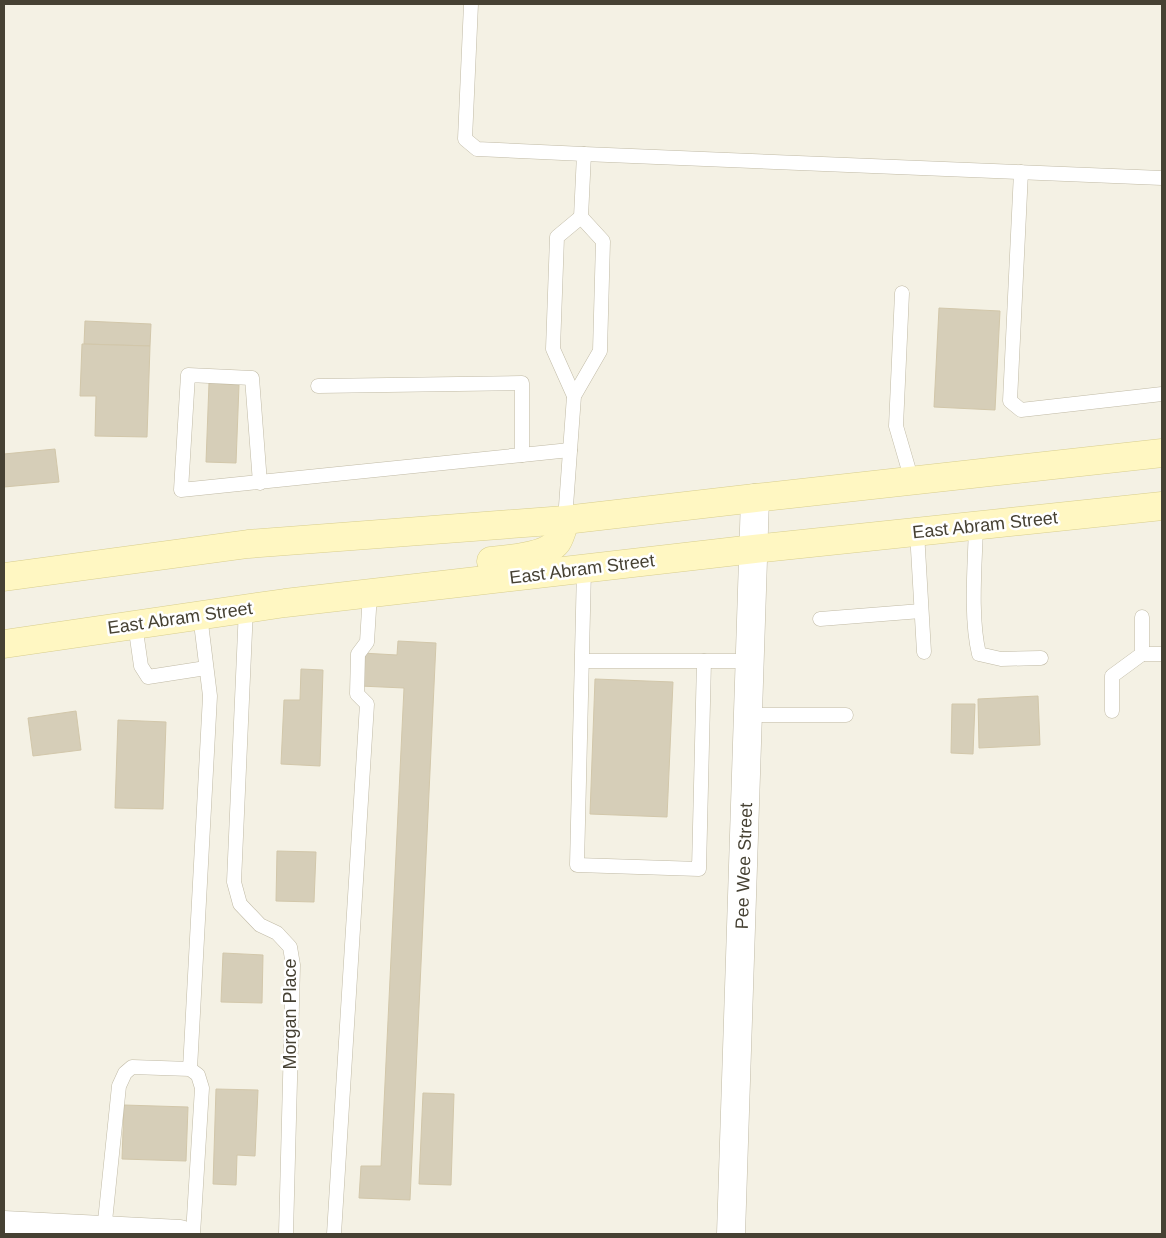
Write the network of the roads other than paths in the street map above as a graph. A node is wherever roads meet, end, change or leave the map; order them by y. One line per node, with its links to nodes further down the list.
1 (471, 4): 2 (lane)
2 (584, 154): 3 (lane); 5 (lane)
3 (1021, 172): 4 (lane); 8 (lane)
4 (1162, 178)
5 (581, 217): 9 (lane); 9 (lane)
6 (902, 293): 13 (lane)
7 (318, 386): 12 (lane)
8 (1162, 394)
9 (574, 396): 10 (lane)
10 (570, 450): 12 (lane); 17 (lane)
11 (1162, 453): 13 (main road)
12 (522, 455): 14 (lane)
13 (912, 481): 15 (main road)
14 (260, 483): 14 (lane)
15 (755, 498): 17 (main road); 20 (street, Pee Wee Street)
16 (1162, 506): 18 (main road, East Abram Street)
17 (565, 520): 22 (main road); 24 (main road)
18 (976, 526): 19 (main road, East Abram Street); 35 (lane)
19 (917, 532): 20 (main road, East Abram Street); 26 (lane)
20 (754, 549): 21 (main road, East Abram Street); 38 (street, Pee Wee Street)
21 (584, 568): 23 (main road, East Abram Street); 36 (lane)
22 (4, 577)
23 (370, 593): 24 (main road, East Abram Street); 49 (lane)
24 (285, 603): 25 (main road, East Abram Street)
25 (246, 608): 27 (main road, East Abram Street); 48 (lane, Morgan Place)
26 (921, 611): 29 (lane); 32 (lane)
27 (200, 614): 30 (main road, East Abram Street); 39 (lane)
28 (1142, 617): 33 (lane)
29 (820, 619)
30 (135, 624): 31 (main road, East Abram Street); 39 (lane)
31 (4, 644)
32 (924, 652)
33 (1142, 654): 34 (lane); 40 (lane)
34 (1162, 654)
35 (1041, 658)
36 (582, 660): 37 (lane); 37 (lane)
37 (704, 661): 38 (lane)
38 (751, 661): 41 (street, Pee Wee Street)
39 (206, 668): 43 (lane)
40 (1112, 711)
41 (749, 715): 42 (lane); 50 (street, Pee Wee Street)
42 (846, 715)
43 (190, 1069): 45 (lane); 47 (lane)
44 (4, 1225): 45 (street)
45 (104, 1230): 46 (street)
46 (180, 1234)
47 (193, 1234)
48 (286, 1234)
49 (334, 1234)
50 (731, 1234)

